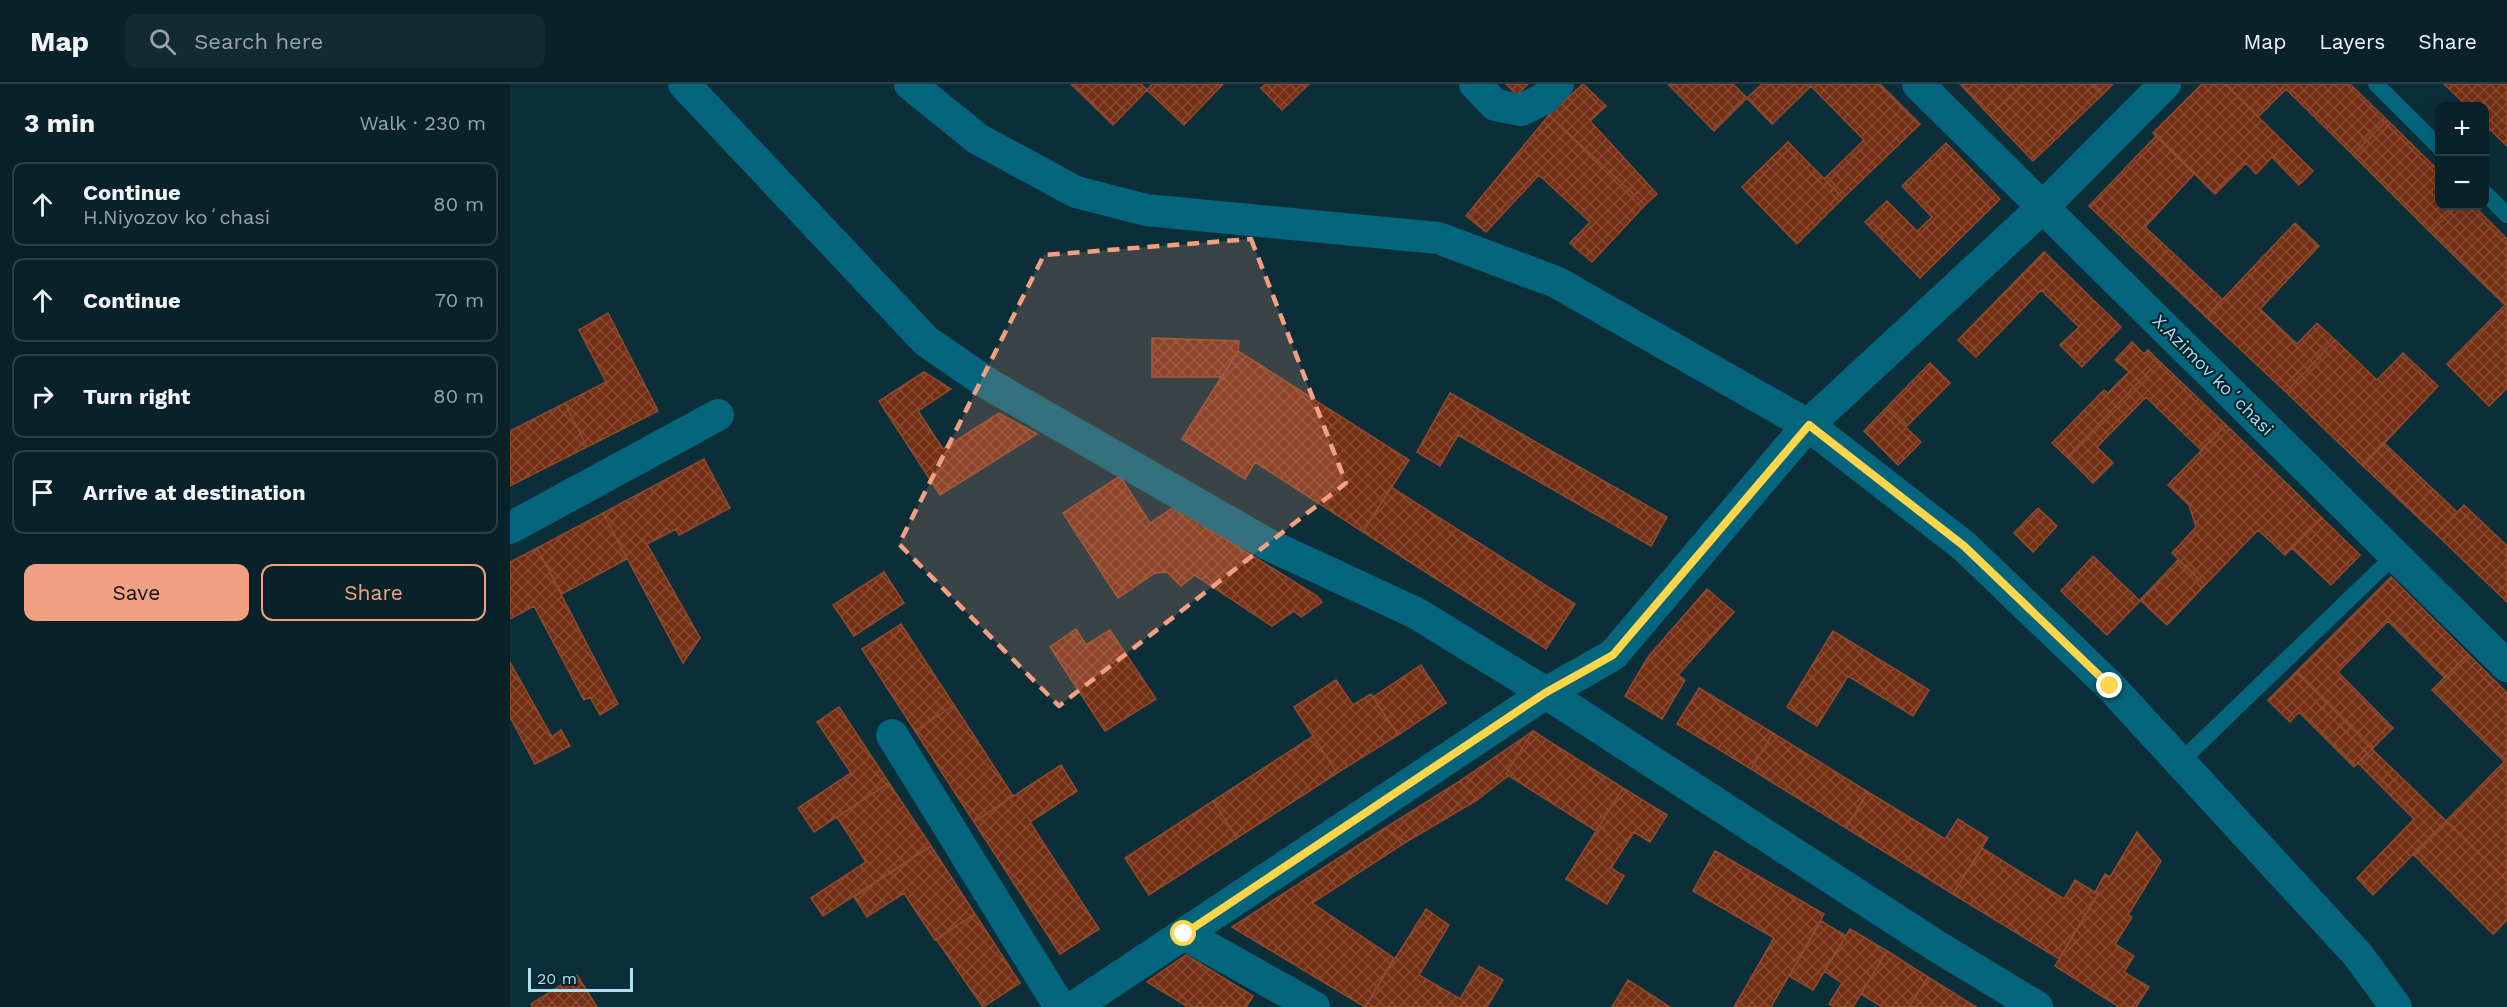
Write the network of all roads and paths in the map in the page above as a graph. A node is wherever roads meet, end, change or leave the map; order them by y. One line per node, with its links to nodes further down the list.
1 (684, 84): 17 (street)
2 (910, 84): 13 (street)
3 (1475, 84): 4 (street)
4 (1558, 84)
5 (1918, 84): 10 (street, X.Azimov koʻchasi)
6 (2165, 84): 10 (street)
7 (2376, 84): 8 (lane)
8 (2435, 144)
9 (2489, 197): 11 (lane)
10 (2043, 207): 13 (street); 15 (street, X.Azimov koʻchasi)
11 (2507, 215)
12 (718, 416): 14 (street)
13 (1809, 425): 17 (street); 19 (street)
14 (510, 528)
15 (2395, 555): 16 (street, X.Azimov koʻchasi); 19 (lane)
16 (2507, 666)
17 (1545, 693): 20 (street); 24 (street)
18 (892, 735): 21 (street)
19 (2180, 762): 25 (street)
20 (1184, 934): 22 (street); 23 (street)
21 (1060, 1007)
22 (1074, 1007)
23 (1314, 1007)
24 (2037, 1007)
25 (2396, 1007)

